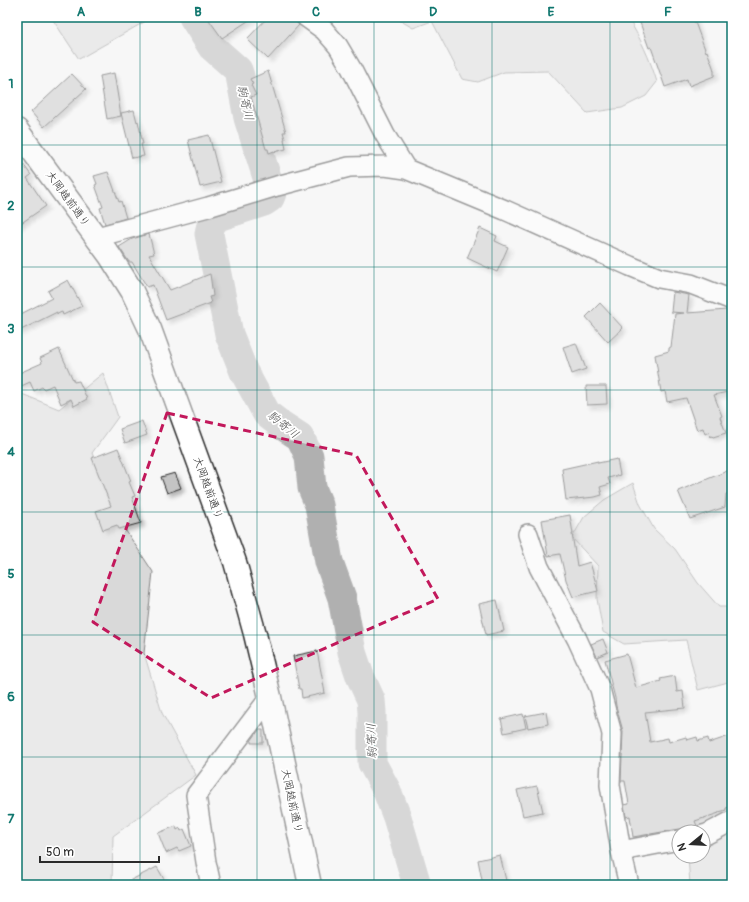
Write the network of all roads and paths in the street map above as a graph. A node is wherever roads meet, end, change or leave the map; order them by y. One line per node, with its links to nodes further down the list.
1 (306, 17): 3 (street)
2 (19, 137): 4 (street, 大岡越前通り)
3 (406, 169): 4 (street); 5 (street)
4 (97, 237): 7 (street, 大岡越前通り)
5 (732, 300)
6 (528, 534): 11 (street)
7 (270, 697): 12 (street); 13 (street, 大岡越前通り)
8 (732, 821): 9 (street)
9 (711, 832)
10 (671, 842): 11 (street)
11 (621, 851): 14 (street)
12 (211, 885)
13 (310, 885)
14 (629, 885)

